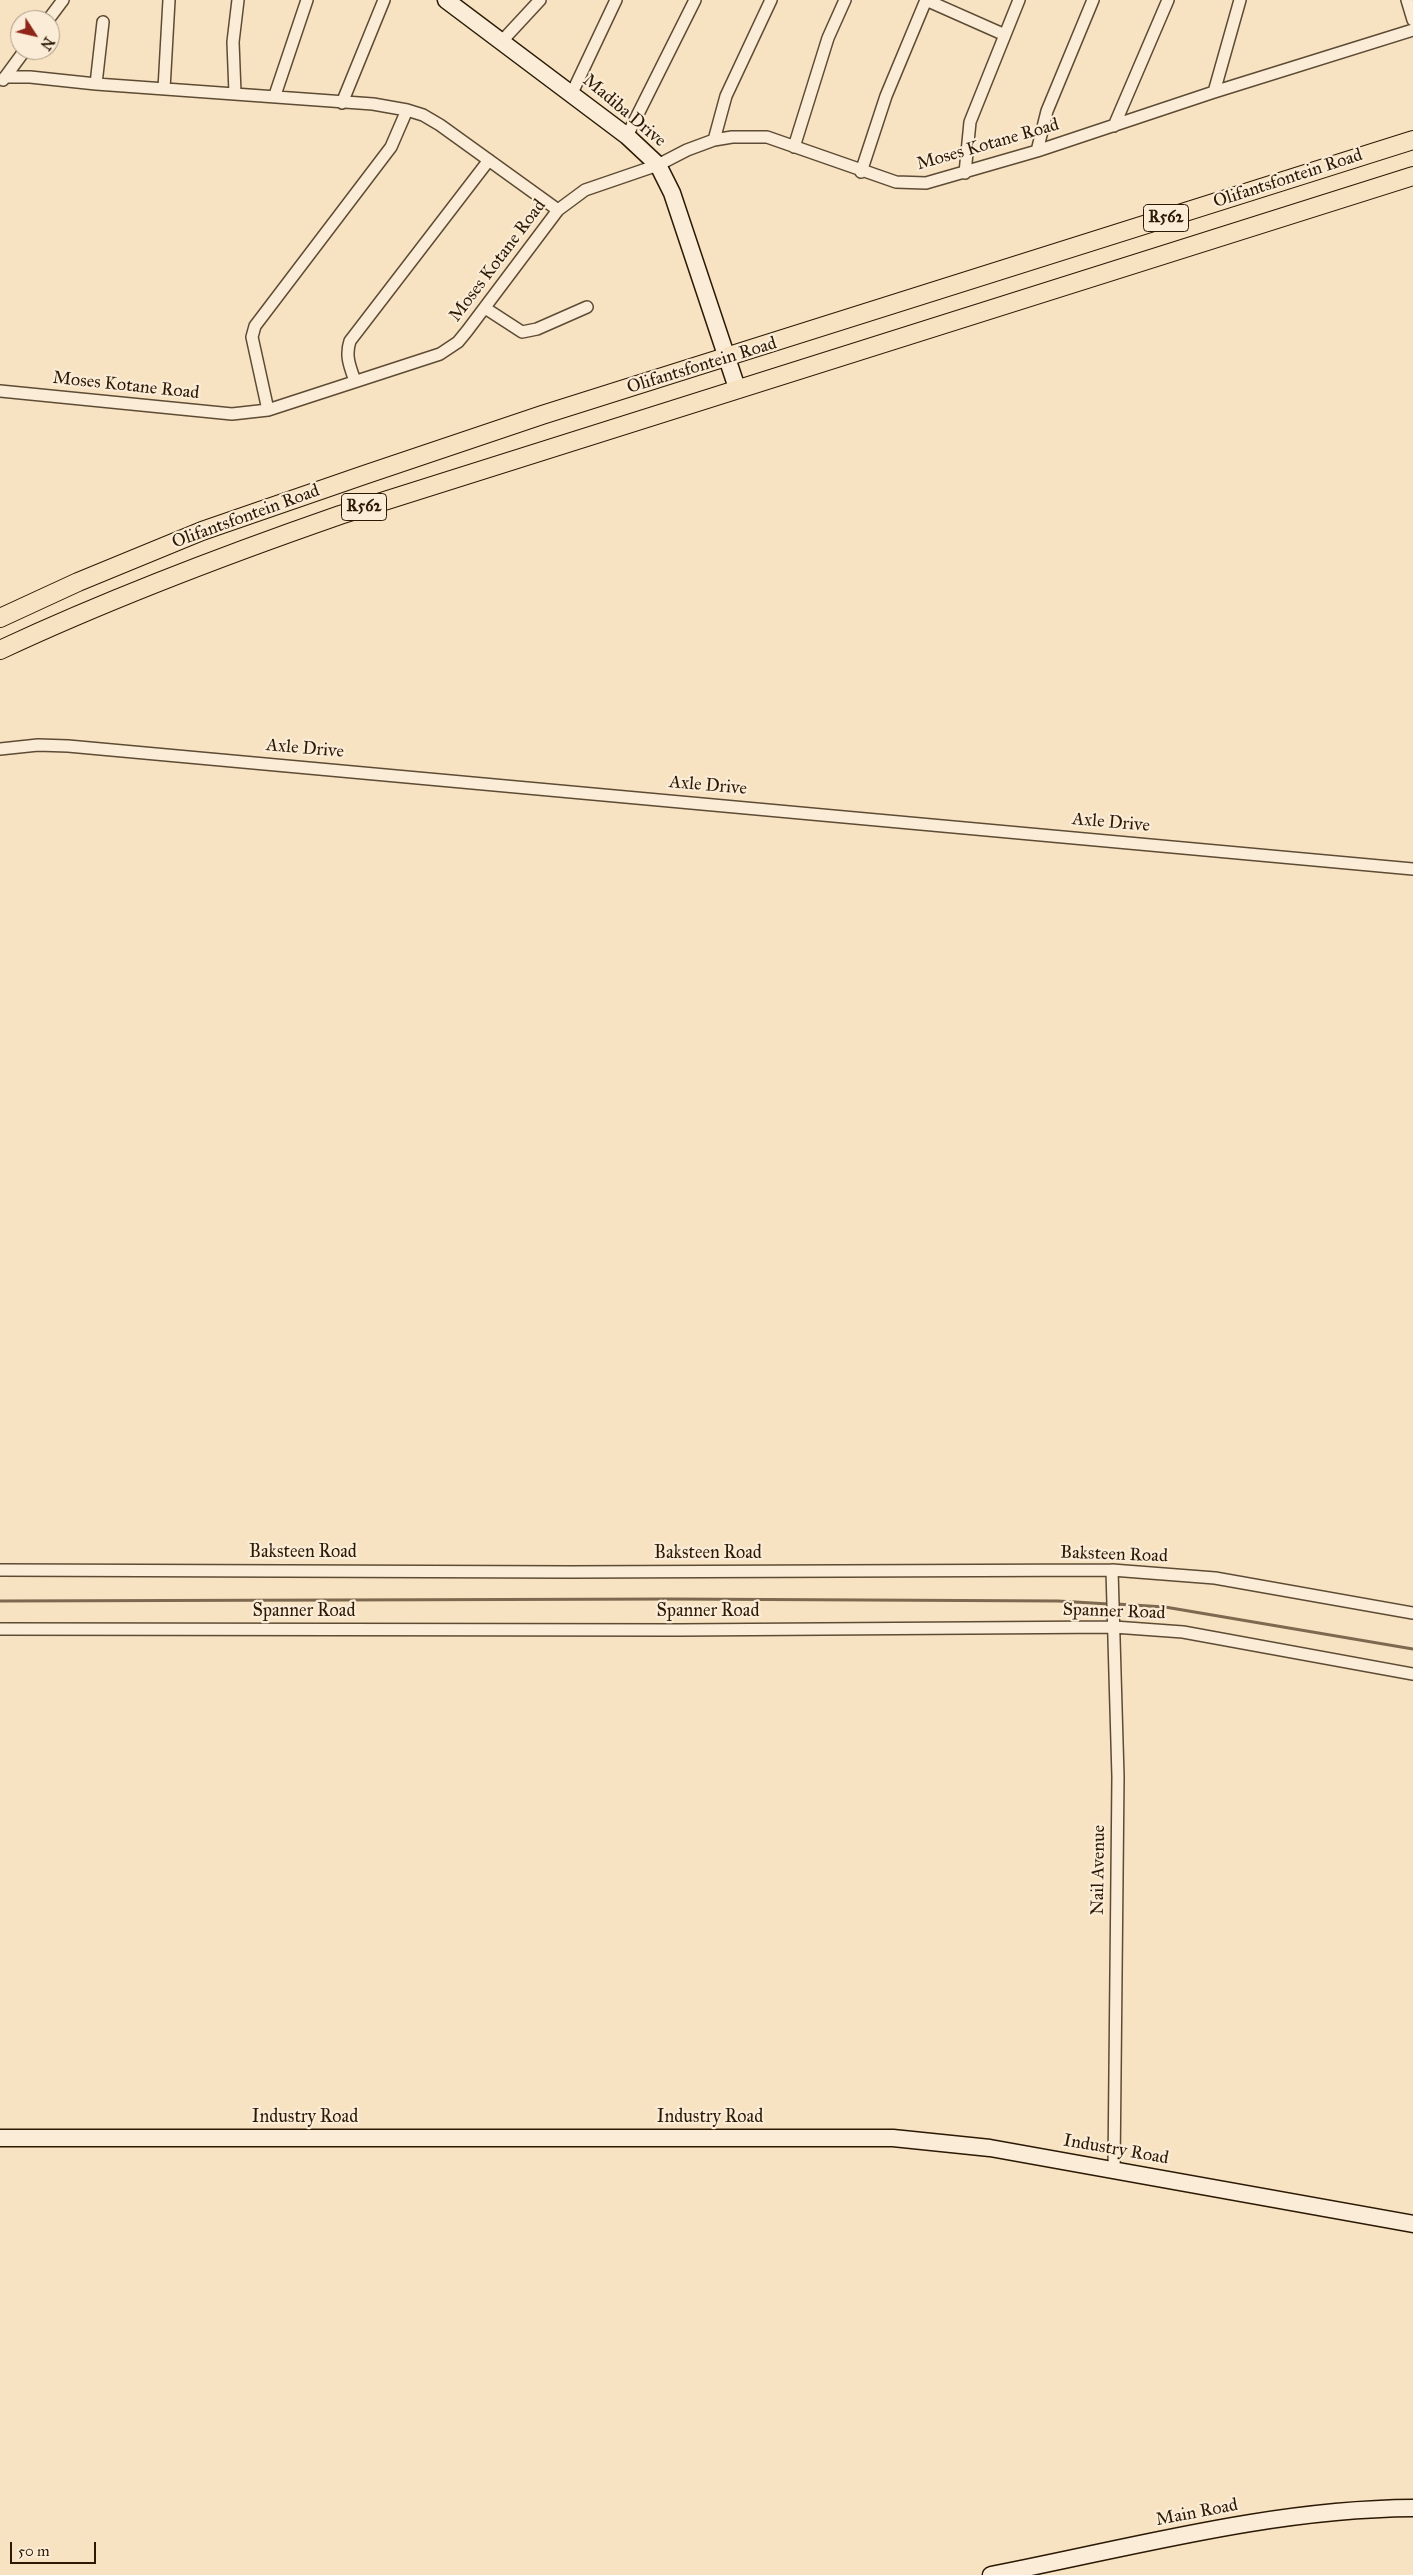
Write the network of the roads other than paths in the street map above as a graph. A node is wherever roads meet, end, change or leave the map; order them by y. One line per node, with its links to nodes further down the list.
1 (170, 0): 25 (street)
2 (238, 0): 27 (street)
3 (307, 0): 29 (street)
4 (384, 0): 30 (street)
5 (540, 0): 21 (street)
6 (616, 0): 28 (street)
7 (695, 0): 33 (street)
8 (771, 0): 34 (street)
9 (845, 0): 36 (street)
10 (926, 0): 20 (street); 40 (street)
11 (1020, 0): 20 (street)
12 (1093, 0): 37 (street)
13 (1168, 0): 32 (street)
14 (1240, 0): 26 (street)
15 (1407, 0): 17 (street)
16 (456, 3): 21 (street, Madiba Drive)
17 (1413, 20)
18 (103, 22): 24 (street)
19 (1413, 30): 26 (street, Moses Kotane Road)
20 (1005, 35): 41 (street)
21 (502, 40): 28 (street, Madiba Drive)
22 (18, 60): 23 (street)
23 (2, 81): 24 (street)
24 (96, 84): 25 (street)
25 (164, 89): 27 (street)
26 (1214, 92): 32 (street, Moses Kotane Road)
27 (235, 93): 29 (street)
28 (572, 94): 33 (street, Madiba Drive)
29 (275, 95): 30 (street)
30 (342, 103): 31 (street)
31 (407, 110): 38 (street); 50 (street)
32 (1114, 126): 37 (street, Moses Kotane Road)
33 (627, 136): 39 (street, Madiba Drive)
34 (714, 140): 36 (street, Moses Kotane Road); 39 (street, Moses Kotane Road)
35 (1413, 140): 46 (main road, Olifantsfontein Road / R562)
36 (794, 147): 40 (street, Moses Kotane Road)
37 (1037, 151): 41 (street, Moses Kotane Road)
38 (489, 160): 43 (street); 47 (street)
39 (658, 165): 43 (street, Moses Kotane Road); 46 (street, Madiba Drive)
40 (861, 172): 41 (street, Moses Kotane Road)
41 (965, 173)
42 (1413, 176): 48 (main road, Olifantsfontein Road / R562)
43 (558, 210): 45 (street, Moses Kotane Road)
44 (587, 307): 45 (street)
45 (485, 308): 47 (street, Moses Kotane Road)
46 (726, 359): 48 (street, Madiba Drive); 51 (main road, Olifantsfontein Road / R562)
47 (355, 382): 50 (street, Moses Kotane Road)
48 (737, 388): 52 (main road, Olifantsfontein Road / R562)
49 (0, 391): 50 (street, Moses Kotane Road)
50 (268, 410)
51 (0, 618)
52 (0, 650)
53 (0, 750): 54 (street, Axle Drive)
54 (1413, 869)
55 (0, 1570): 56 (street, Baksteen Road)
56 (1112, 1570): 57 (street, Baksteen Road); 58 (street, Nail Avenue)
57 (1413, 1612)
58 (1114, 1627): 59 (street, Spanner Road); 60 (street, Spanner Road); 62 (street, Nail Avenue)
59 (0, 1629)
60 (1413, 1674)
61 (0, 2138): 62 (street, Industry Road)
62 (1114, 2170): 63 (street, Industry Road)
63 (1413, 2224)
64 (1413, 2508): 65 (street, Main Road)
65 (991, 2575)

